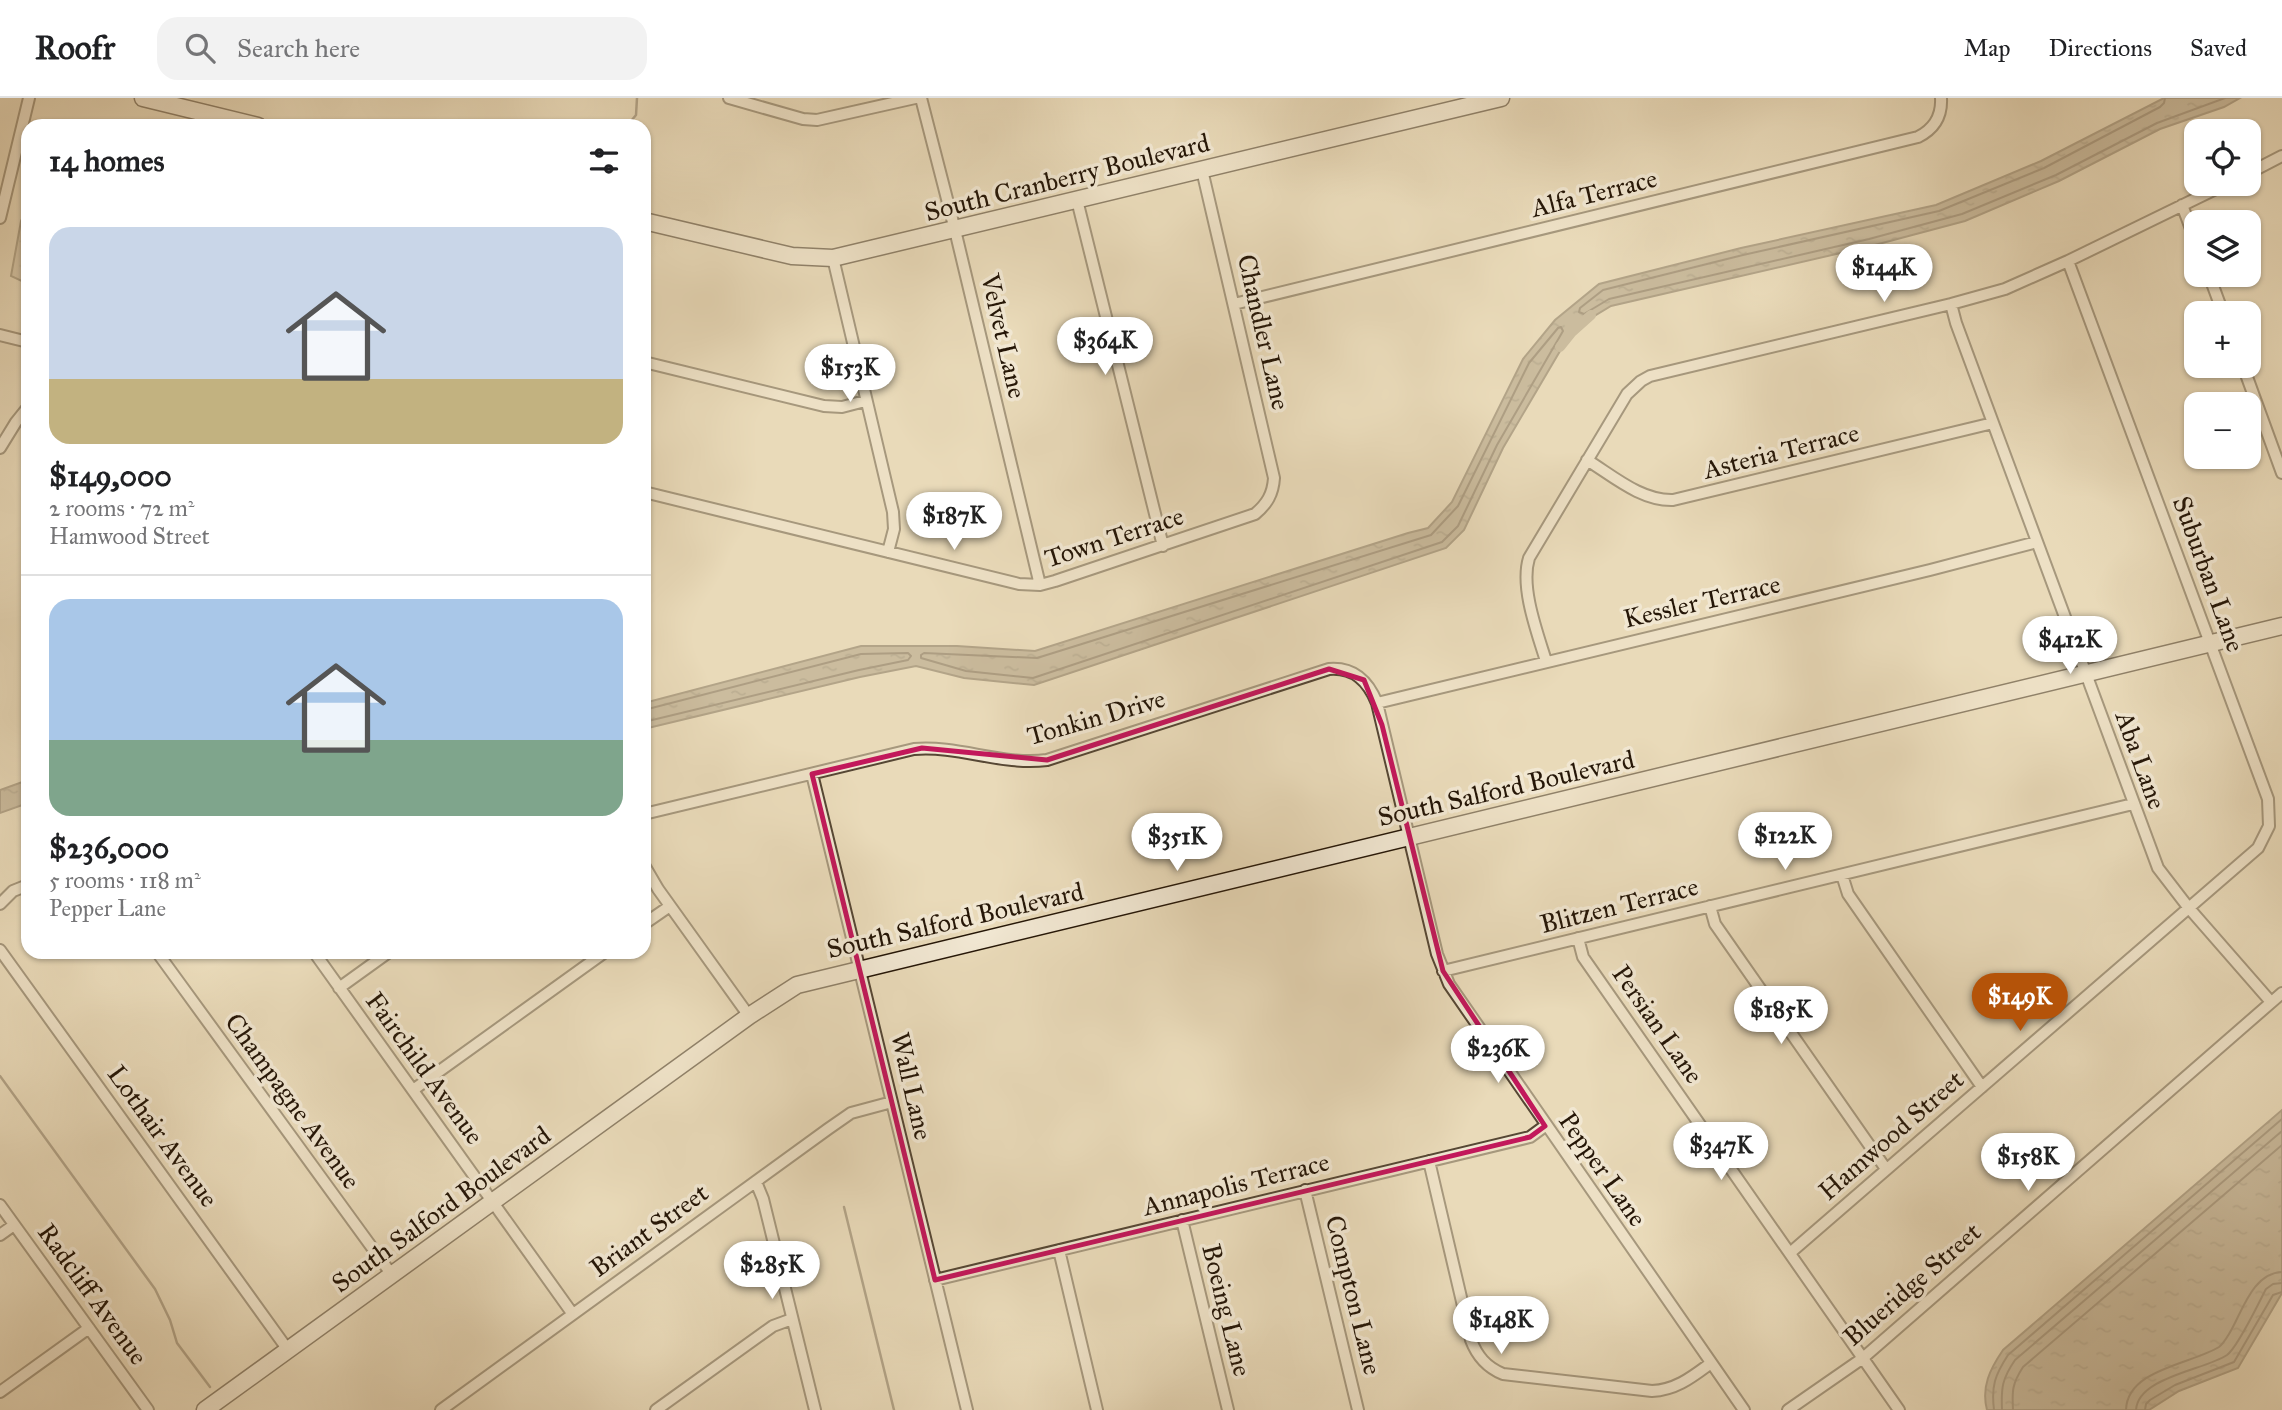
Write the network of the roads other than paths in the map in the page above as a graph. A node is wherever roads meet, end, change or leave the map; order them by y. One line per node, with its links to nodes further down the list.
1 (29, 98): 9 (street)
2 (144, 98): 10 (street)
3 (729, 98): 4 (street)
4 (915, 98)
5 (921, 98): 22 (street, Velvet Lane)
6 (1501, 98): 8 (street, South Cranberry Boulevard)
7 (1941, 98): 25 (street, Alfa Terrace)
8 (1447, 104): 14 (street, South Cranberry Boulevard)
9 (24, 119)
10 (229, 119)
11 (21, 129): 17 (street)
12 (2282, 156): 13 (street)
13 (2261, 167)
14 (1202, 170): 16 (street, South Cranberry Boulevard); 25 (street, Chandler Lane)
15 (2201, 196): 18 (street)
16 (1077, 200): 22 (street, South Cranberry Boulevard); 40 (street)
17 (2, 204): 20 (street)
18 (2182, 205): 19 (street); 24 (street)
19 (2184, 210)
20 (0, 218)
21 (651, 223): 23 (street, South Cranberry Boulevard)
22 (955, 230): 23 (street, South Cranberry Boulevard); 42 (street, Velvet Lane)
23 (833, 258): 31 (street)
24 (2068, 261): 26 (street); 44 (street, Suburban Lane)
25 (1234, 304): 38 (street, Chandler Lane)
26 (1951, 304): 33 (street, Aba Lane); 35 (street)
27 (0, 335): 28 (street)
28 (21, 340)
29 (651, 364): 31 (street)
30 (2247, 378): 36 (street)
31 (865, 401): 41 (street)
32 (21, 416): 34 (street)
33 (1993, 423): 35 (street, Asteria Terrace); 39 (street, Aba Lane)
34 (0, 449)
35 (1587, 460): 45 (street)
36 (2282, 473)
37 (651, 494): 41 (street, Town Terrace)
38 (1266, 504): 40 (street, Town Terrace)
39 (2037, 542): 45 (street, Kessler Terrace); 46 (street, Aba Lane)
40 (1163, 546): 42 (street, Town Terrace)
41 (888, 552): 42 (street, Town Terrace)
42 (1040, 584)
43 (2282, 626): 44 (street, South Salford Boulevard)
44 (2210, 644): 46 (street, South Salford Boulevard); 51 (street, Suburban Lane)
45 (1546, 661): 47 (street, Kessler Terrace)
46 (2086, 675): 49 (street, Aba Lane); 52 (street, South Salford Boulevard)
47 (1377, 703): 48 (street, Tonkin Drive); 52 (street, Pepper Lane)
48 (812, 774): 50 (street, Tonkin Drive); 67 (street, Wall Lane)
49 (2133, 804): 53 (street, Blitzen Terrace); 59 (street, Aba Lane)
50 (651, 812)
51 (2269, 825): 59 (street, Hamwood Street)
52 (1409, 836): 67 (street, South Salford Boulevard); 68 (street, Pepper Lane)
53 (1842, 874): 58 (street, Blitzen Terrace); 73 (street)
54 (651, 876): 57 (street)
55 (21, 888): 56 (street)
56 (0, 904)
57 (670, 906): 60 (street); 72 (street)
58 (1710, 906): 61 (street, Blitzen Terrace); 78 (street)
59 (2188, 907): 71 (street, Aba Lane); 73 (street, Hamwood Street)
60 (651, 919)
61 (1578, 938): 68 (street, Blitzen Terrace); 87 (street, Persian Lane)
62 (0, 950): 93 (street, Lothair Avenue)
63 (162, 959): 88 (street, Champagne Avenue)
64 (319, 959): 69 (street, Fairchild Avenue)
65 (378, 959): 69 (street)
66 (595, 959): 74 (street)
67 (861, 969): 72 (street, South Salford Boulevard); 75 (street, Wall Lane)
68 (1443, 971): 76 (street, Pepper Lane)
69 (339, 988): 74 (street, Fairchild Avenue)
70 (2282, 993): 71 (street, Blueridge Street)
71 (2271, 1002): 94 (street, Blueridge Street)
72 (749, 1016): 81 (street, South Salford Boulevard)
73 (1982, 1087): 78 (street, Hamwood Street)
74 (413, 1090): 81 (street, Fairchild Avenue)
75 (892, 1102): 79 (street, Briant Street); 89 (street, Wall Lane)
76 (1545, 1126): 77 (street, Annapolis Terrace); 95 (street, Pepper Lane)
77 (1429, 1161): 80 (street, Annapolis Terrace); 95 (street)
78 (1886, 1169): 87 (street, Hamwood Street)
79 (756, 1182): 90 (street, Briant Street); 91 (street)
80 (1305, 1190): 83 (street, Annapolis Terrace); 105 (street, Compton Lane)
81 (492, 1202): 88 (street, South Salford Boulevard); 90 (street, Fairchild Avenue)
82 (0, 1205): 84 (street, Radcliff Avenue)
83 (1182, 1220): 86 (street, Annapolis Terrace); 104 (street, Boeing Lane)
84 (14, 1225): 85 (street); 92 (street, Radcliff Avenue)
85 (0, 1235)
86 (1059, 1250): 89 (street, Annapolis Terrace); 103 (street)
87 (1790, 1253): 94 (street, Persian Lane)
88 (392, 1275): 93 (street, South Salford Boulevard)
89 (935, 1280): 102 (street, Wall Lane)
90 (572, 1313): 99 (street, Briant Street)
91 (792, 1319): 100 (street); 101 (street)
92 (89, 1328): 96 (street); 97 (street, Radcliff Avenue)
93 (288, 1350): 98 (street, South Salford Boulevard)
94 (1863, 1358): 107 (street, Blueridge Street); 108 (street, Persian Lane)
95 (1711, 1363): 106 (street, Pepper Lane)
96 (0, 1392)
97 (148, 1410)
98 (205, 1410)
99 (441, 1410)
100 (656, 1410)
101 (815, 1410)
102 (967, 1410)
103 (1097, 1410)
104 (1228, 1410)
105 (1358, 1410)
106 (1744, 1410)
107 (1788, 1410)
108 (1899, 1410)

